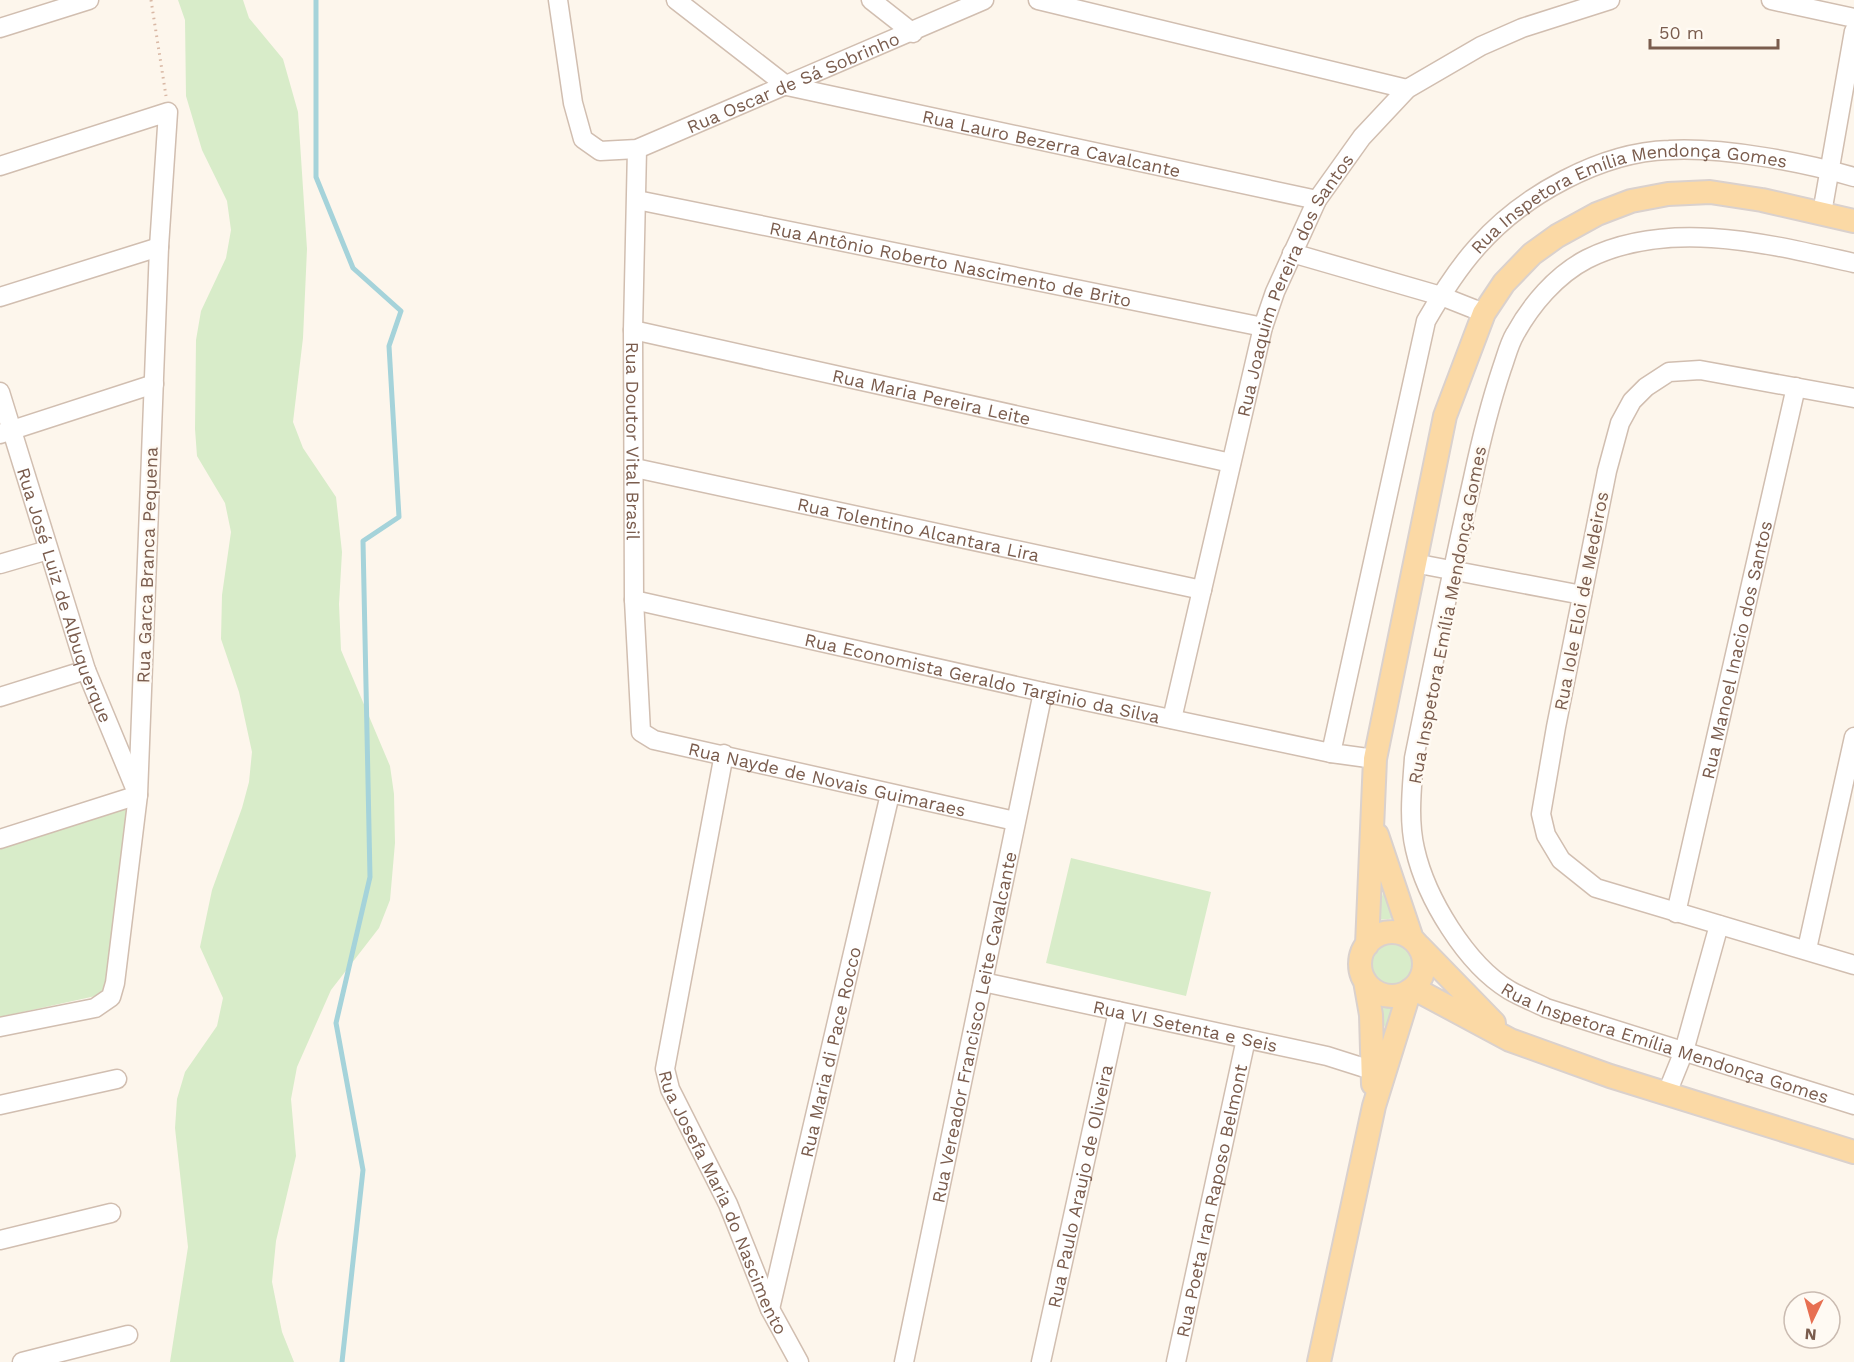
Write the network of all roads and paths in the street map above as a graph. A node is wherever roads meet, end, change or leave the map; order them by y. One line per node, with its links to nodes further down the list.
1 (89, 0): 11 (street)
2 (151, 0): 16 (path)
3 (558, 0): 17 (street, Rua Oscar de Sá Sobrinho)
4 (676, 0): 14 (street)
5 (871, 0): 13 (street)
6 (984, 0): 13 (street, Rua Oscar de Sá Sobrinho)
7 (1038, 0): 15 (street)
8 (1610, 0): 15 (street, Rua Joaquim Pereira dos Santos)
9 (1772, 0): 10 (street)
10 (1854, 18)
11 (0, 28)
12 (1854, 31): 19 (street)
13 (913, 33): 14 (street, Rua Oscar de Sá Sobrinho)
14 (787, 86): 17 (street, Rua Oscar de Sá Sobrinho); 22 (street, Rua Lauro Bezerra Cavalcante)
15 (1407, 89): 22 (street, Rua Joaquim Pereira dos Santos)
16 (168, 112): 18 (street); 25 (street, Rua Garca Branca Pequena)
17 (637, 149): 21 (street, Rua Doutor Vital Brasil)
18 (0, 166)
19 (1831, 170): 20 (street, Rua Inspetora Emília Mendonça Gomes); 23 (street); 28 (street, Rua Inspetora Emília Mendonça Gomes)
20 (1854, 177)
21 (637, 200): 31 (street, Rua Antônio Roberto Nascimento de Brito); 32 (street, Rua Doutor Vital Brasil)
22 (1317, 200): 26 (street, Rua Joaquim Pereira dos Santos)
23 (1822, 213): 24 (main road, Rua Inspetora Emília Mendonça Gomes); 30 (main road, Rua Inspetora Emília Mendonça Gomes)
24 (1854, 221)
25 (159, 247): 29 (street); 33 (street, Rua Garca Branca Pequena)
26 (1292, 253): 28 (street); 31 (street, Rua Joaquim Pereira dos Santos)
27 (1854, 263): 43 (street, Rua Inspetora Emília Mendonça Gomes)
28 (1441, 296): 30 (street); 53 (street, Rua Inspetora Emília Mendonça Gomes)
29 (0, 297)
30 (1484, 313): 41 (main road, Rua Inspetora Emília Mendonça Gomes)
31 (1263, 327): 38 (street, Rua Joaquim Pereira dos Santos)
32 (633, 330): 38 (street, Rua Maria Pereira Leite); 39 (street, Rua Doutor Vital Brasil)
33 (154, 384): 37 (street); 57 (street, Rua Garca Branca Pequena)
34 (1796, 387): 36 (street, Rua Iole Eloi de Medeiros); 45 (street, Rua Iole Eloi de Medeiros); 61 (street, Rua Manoel Inacio dos Santos)
35 (0, 392): 37 (street, Rua José Luiz de Albuquerque)
36 (1854, 398)
37 (6, 433): 40 (street, Rua José Luiz de Albuquerque)
38 (1231, 463): 44 (street, Rua Joaquim Pereira dos Santos)
39 (635, 468): 44 (street, Rua Tolentino Alcantara Lira); 46 (street, Rua Doutor Vital Brasil)
40 (48, 550): 42 (street); 47 (street, Rua José Luiz de Albuquerque)
41 (1414, 563): 43 (street); 55 (main road, Rua Inspetora Emília Mendonça Gomes)
42 (0, 564)
43 (1452, 571): 45 (street); 74 (street, Rua Inspetora Emília Mendonça Gomes)
44 (1202, 590): 50 (street, Rua Joaquim Pereira dos Santos)
45 (1582, 596): 61 (street, Rua Iole Eloi de Medeiros)
46 (634, 600): 48 (street, Rua Economista Geraldo Targinio da Silva); 51 (street, Rua Doutor Vital Brasil)
47 (86, 670): 49 (street); 57 (street, Rua José Luiz de Albuquerque)
48 (1044, 692): 50 (street, Rua Economista Geraldo Targinio da Silva); 58 (street, Rua Vereador Francisco Leite Cavalcante)
49 (0, 697)
50 (1172, 719): 53 (street, Rua Economista Geraldo Targinio da Silva)
51 (641, 732): 54 (street, Rua Nayde de Novais Guimaraes)
52 (1854, 737): 65 (street)
53 (1331, 753): 55 (street)
54 (724, 754): 56 (street, Rua Nayde de Novais Guimaraes); 83 (street, Rua Josefa Maria do Nascimento)
55 (1375, 759): 59 (main road, Rua Inspetora Emília Mendonça Gomes)
56 (890, 794): 58 (street, Rua Nayde de Novais Guimaraes); 83 (street, Rua Maria di Pace Rocco)
57 (138, 795): 60 (street); 71 (street, Rua Garca Branca Pequena)
58 (1015, 821): 68 (street, Rua Vereador Francisco Leite Cavalcante)
59 (1374, 825): 63 (main road, Rua Inspetora Emília Mendonça Gomes); 64 (main road, Rua Inspetora Emília Mendonça Gomes)
60 (0, 839)
61 (1676, 913): 62 (street, Rua Iole Eloi de Medeiros)
62 (1719, 925): 65 (street, Rua Iole Eloi de Medeiros); 74 (street)
63 (1415, 942): 64 (main road); 69 (main road); 73 (main road, Rua Inspetora Emília Mendonça Gomes)
64 (1367, 945): 67 (main road)
65 (1807, 949): 66 (street, Rua Iole Eloi de Medeiros)
66 (1854, 965)
67 (1365, 981): 69 (main road); 75 (main road)
68 (983, 982): 70 (street, Rua VI Setenta e Seis); 87 (street, Rua Vereador Francisco Leite Cavalcante)
69 (1412, 989): 73 (main road, Rua Inspetora Emília Mendonça Gomes); 75 (main road)
70 (1118, 1011): 72 (street, Rua VI Setenta e Seis); 88 (street, Rua Paulo Araujo de Oliveira)
71 (0, 1027)
72 (1246, 1039): 75 (street, Rua VI Setenta e Seis); 89 (street, Rua Poeta Iran Raposo Belmont)
73 (1510, 1040): 77 (main road, Rua Inspetora Emília Mendonça Gomes)
74 (1684, 1051): 77 (street); 79 (street, Rua Inspetora Emília Mendonça Gomes)
75 (1377, 1078): 90 (main road)
76 (117, 1079): 78 (street)
77 (1667, 1093): 80 (main road, Rua Inspetora Emília Mendonça Gomes)
78 (0, 1105)
79 (1854, 1105)
80 (1854, 1152)
81 (111, 1213): 82 (street)
82 (0, 1240)
83 (770, 1309): 86 (street, Rua Josefa Maria do Nascimento)
84 (128, 1335): 85 (street)
85 (22, 1362)
86 (800, 1362)
87 (904, 1362)
88 (1041, 1362)
89 (1176, 1362)
90 (1319, 1362)

